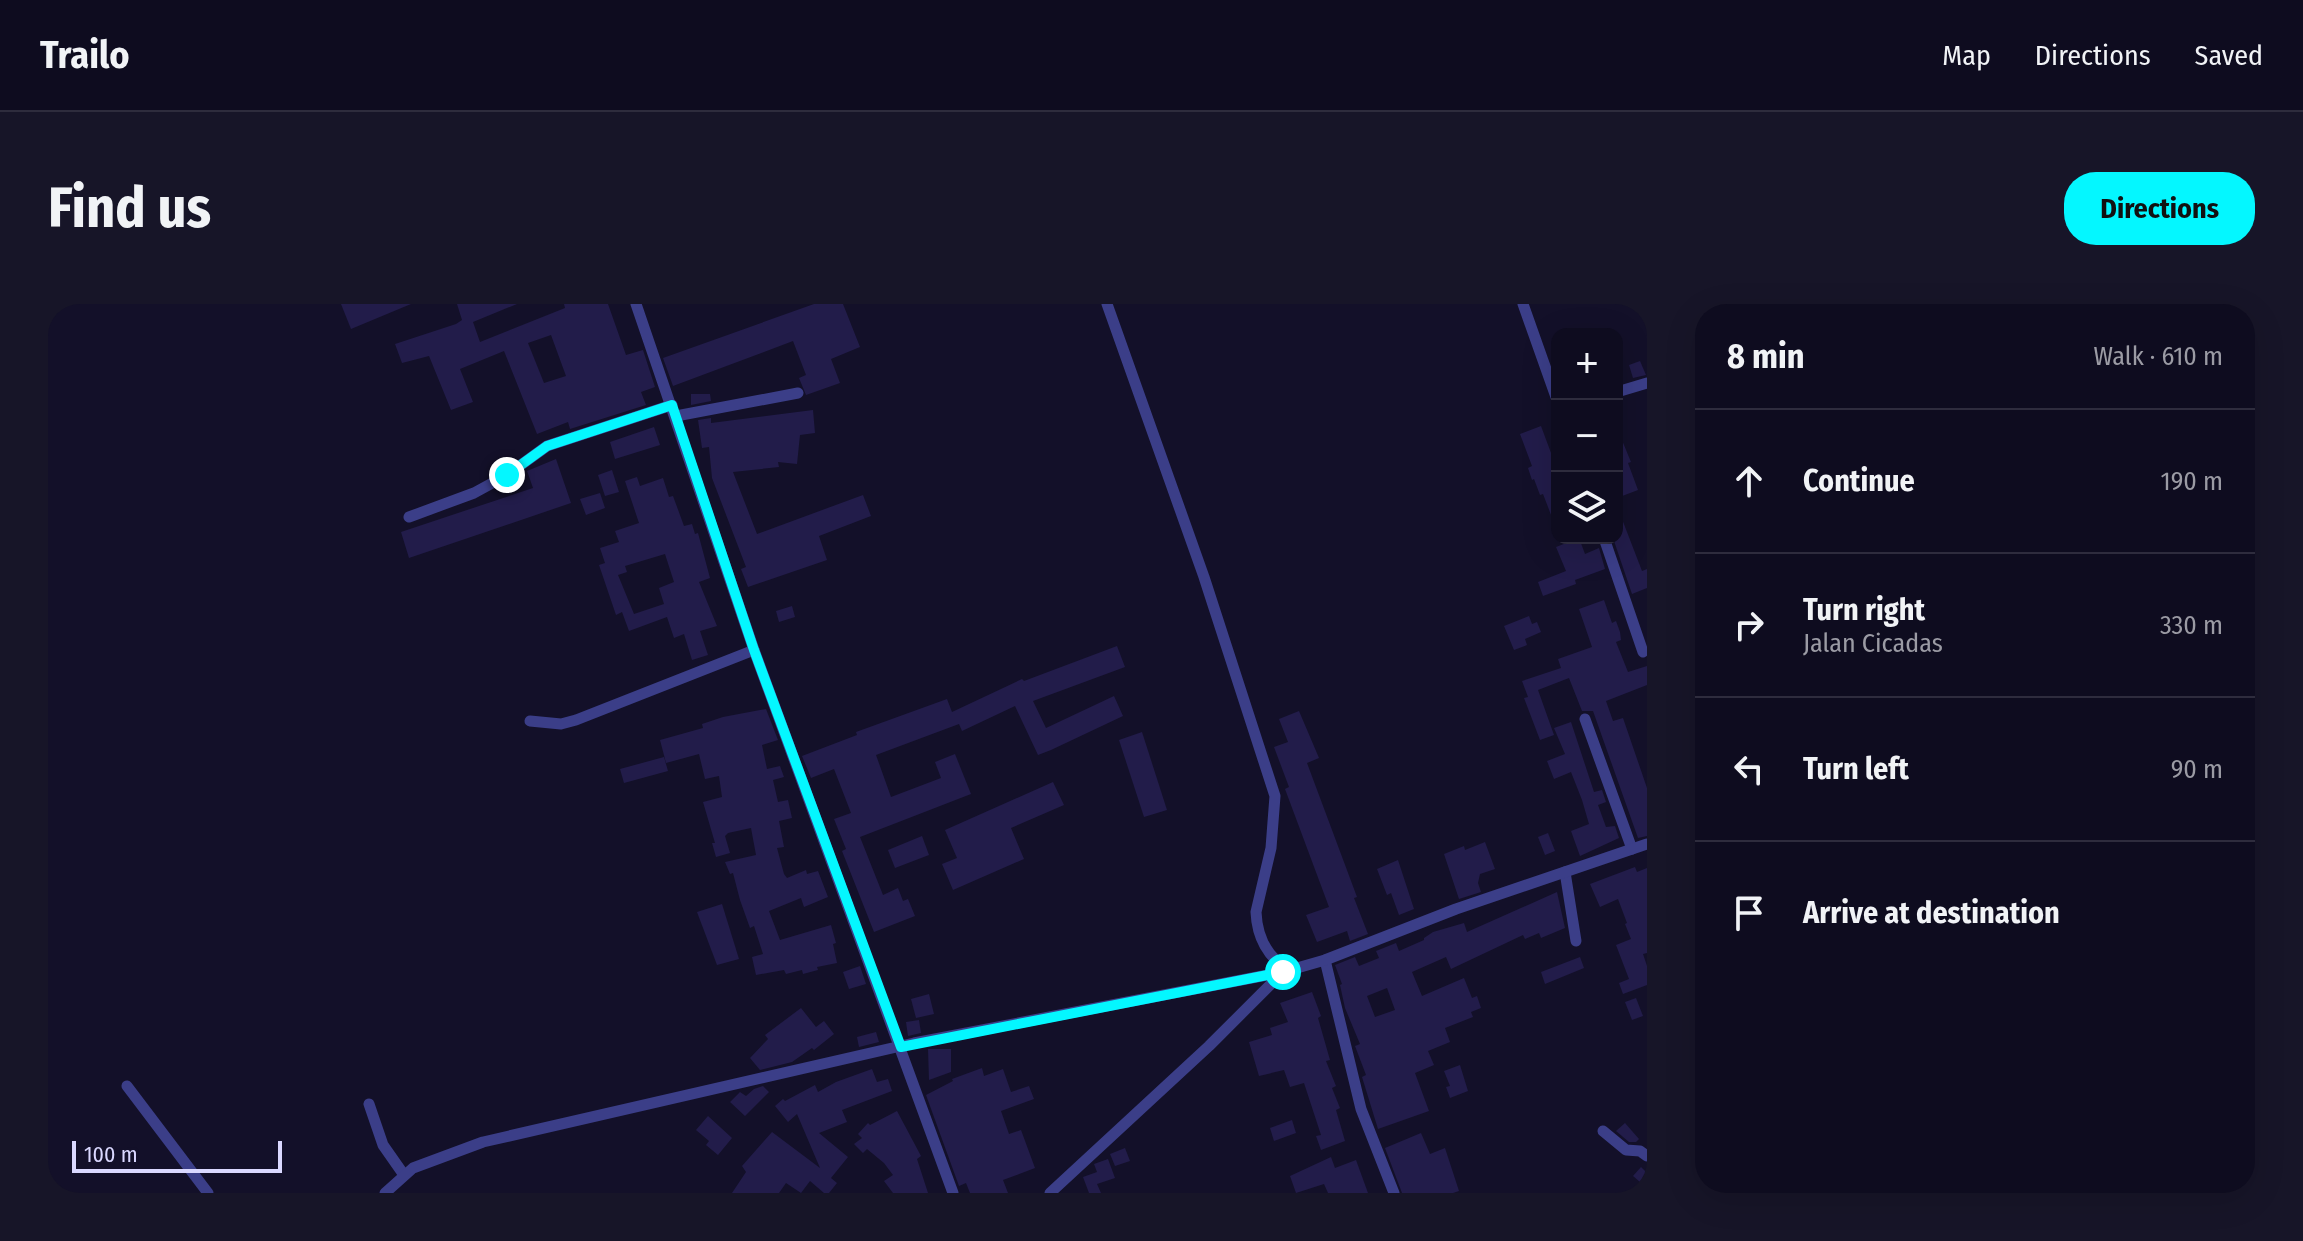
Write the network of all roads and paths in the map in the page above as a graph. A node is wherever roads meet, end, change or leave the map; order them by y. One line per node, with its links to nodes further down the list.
1 (636, 304): 8 (street)
2 (1107, 304): 20 (street)
3 (1523, 304): 4 (street)
4 (1551, 383)
5 (1647, 383): 6 (street)
6 (1623, 390)
7 (798, 393): 8 (street)
8 (674, 411): 9 (street); 11 (street)
9 (409, 517)
10 (1606, 544): 12 (street)
11 (754, 650): 14 (street); 21 (street)
12 (1643, 652)
13 (1585, 719): 16 (street)
14 (530, 721)
15 (1647, 844): 16 (street)
16 (1632, 849): 17 (street)
17 (1565, 872): 18 (street); 19 (street)
18 (1576, 941)
19 (1325, 960): 20 (street); 31 (street)
20 (1286, 971): 21 (street); 30 (street)
21 (901, 1047): 26 (street); 29 (street)
22 (127, 1086): 27 (street)
23 (369, 1104): 26 (street)
24 (1603, 1131): 25 (street)
25 (1647, 1156)
26 (404, 1175): 28 (street)
27 (208, 1193)
28 (385, 1193)
29 (953, 1193)
30 (1050, 1193)
31 (1394, 1193)

